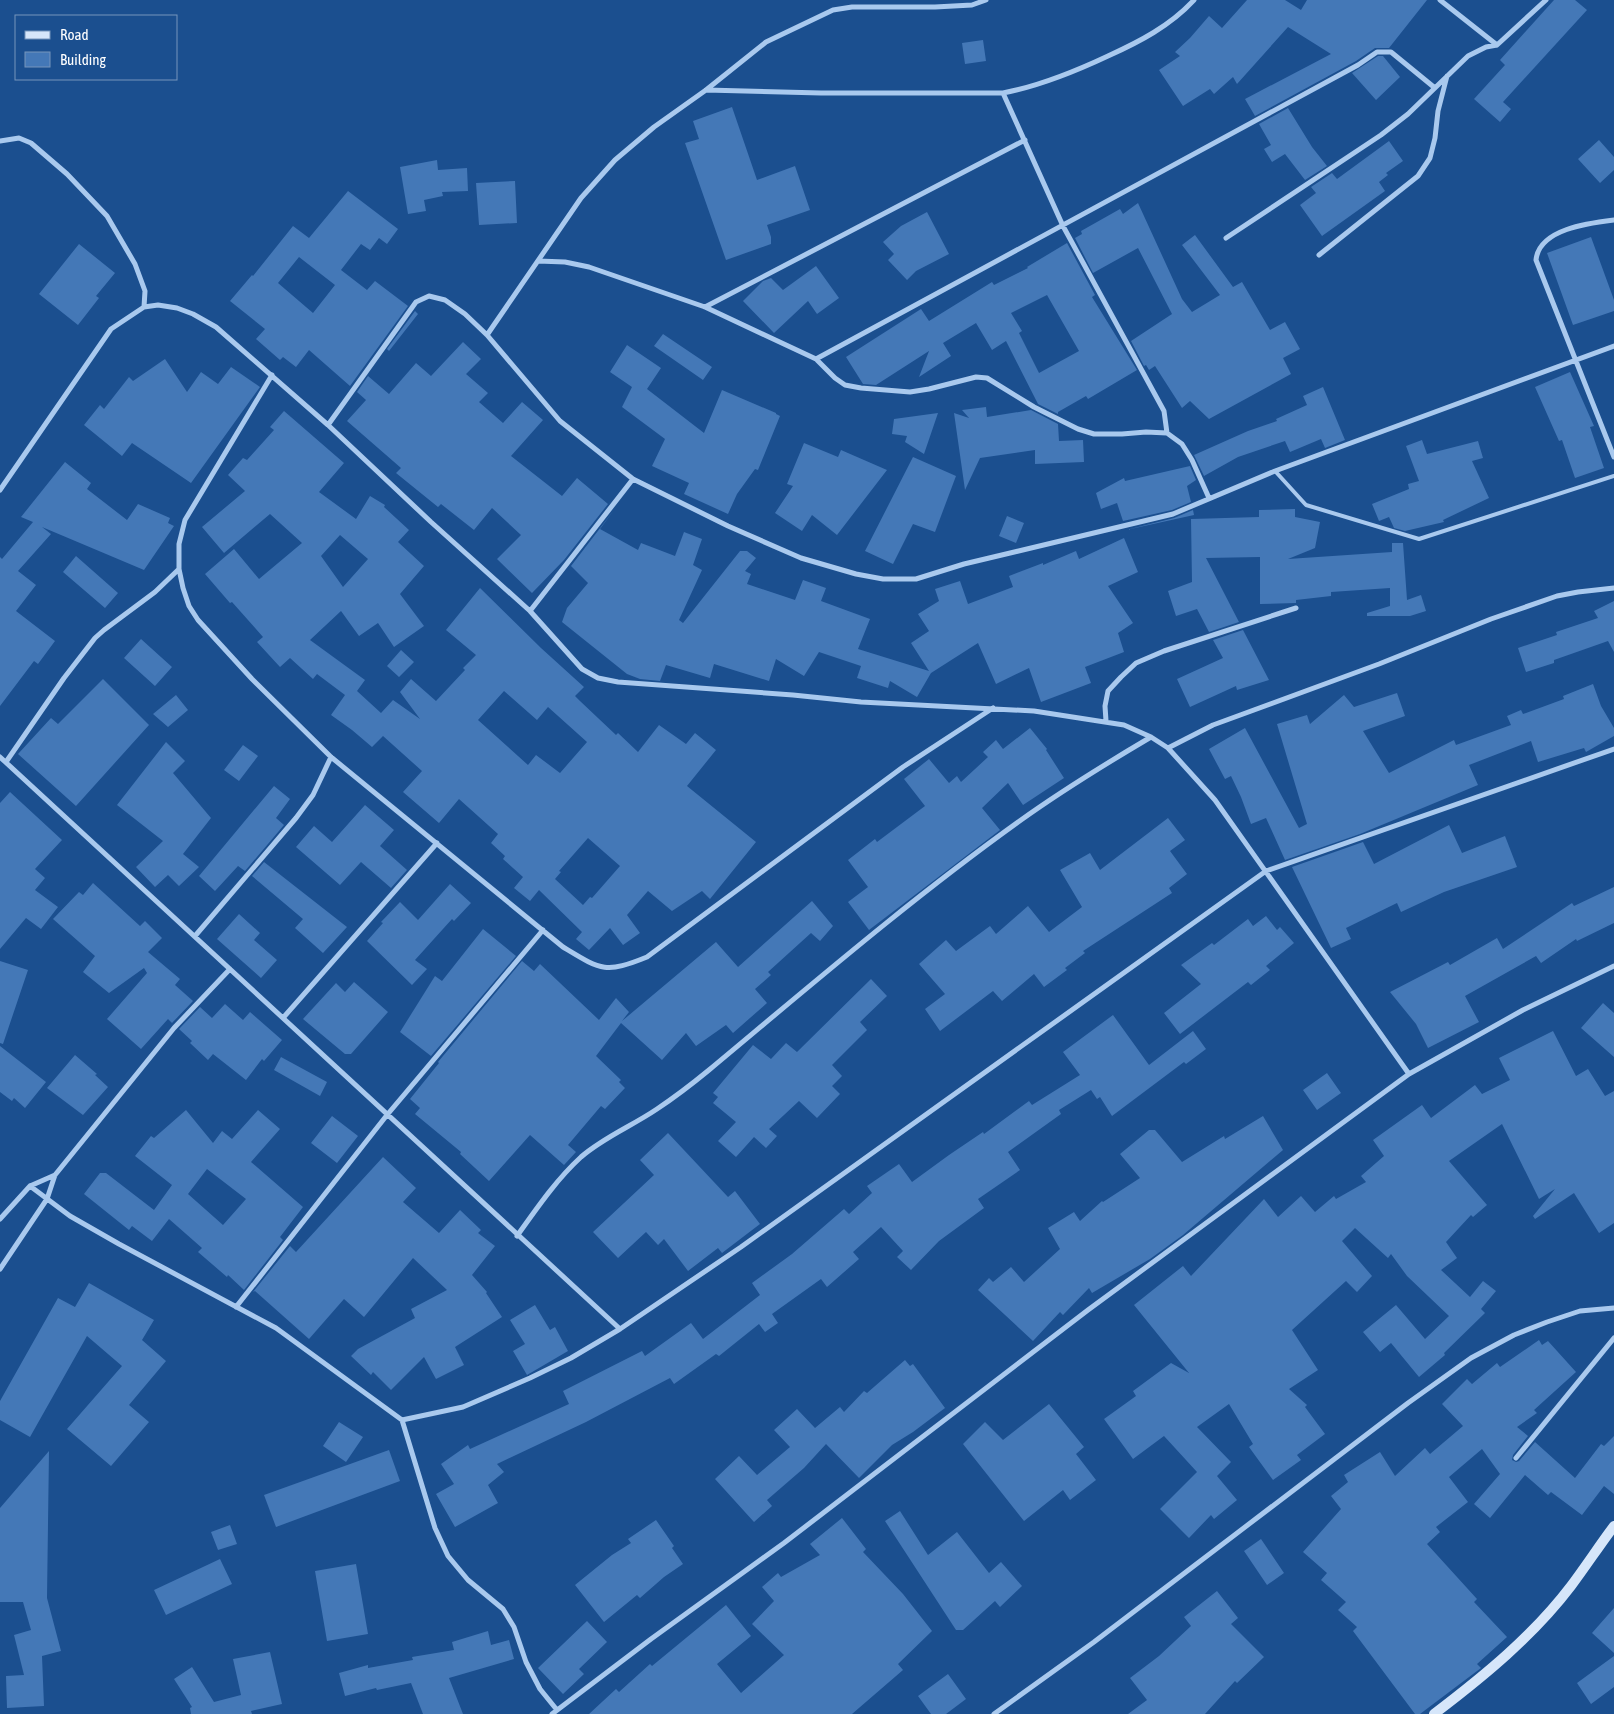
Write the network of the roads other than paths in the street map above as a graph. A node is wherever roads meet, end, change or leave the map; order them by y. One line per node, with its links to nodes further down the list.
1 (986, 0): 8 (street)
2 (1194, 0): 9 (street)
3 (1440, 0): 5 (street)
4 (1546, 0): 5 (street)
5 (1497, 45): 6 (street)
6 (1447, 76): 7 (street); 15 (street)
7 (1435, 88): 13 (street); 14 (street)
8 (706, 90): 9 (street); 16 (street)
9 (1003, 93): 10 (street)
10 (1024, 140): 13 (street); 18 (street)
11 (0, 141): 17 (street)
12 (1614, 220): 22 (street)
13 (1063, 226): 21 (street); 25 (street)
14 (1226, 238)
15 (1319, 255)
16 (538, 261): 18 (street); 19 (street)
17 (144, 307): 23 (street); 30 (street)
18 (705, 307): 21 (street)
19 (487, 335): 24 (street); 29 (street)
20 (1614, 346): 22 (street)
21 (816, 359): 25 (street)
22 (1576, 359): 26 (street); 27 (street)
23 (272, 376): 24 (street); 32 (street)
24 (328, 425): 35 (street)
25 (1167, 433): 31 (street)
26 (1614, 457)
27 (1275, 471): 28 (lane); 31 (street)
28 (1614, 476)
29 (633, 478): 31 (street); 35 (street)
30 (0, 490)
31 (1209, 498)
32 (179, 569): 42 (street); 43 (street)
33 (1614, 588): 39 (street)
34 (1296, 608): 37 (street)
35 (530, 612): 36 (street)
36 (993, 708): 37 (street); 46 (street)
37 (1106, 721): 38 (street)
38 (1151, 736): 39 (street); 57 (street)
39 (1168, 748): 45 (street)
40 (1614, 749): 45 (street)
41 (0, 757): 43 (street)
42 (330, 757): 44 (street); 47 (street)
43 (6, 762): 47 (street)
44 (437, 843): 46 (street); 50 (street)
45 (1266, 871): 51 (street); 61 (street)
46 (543, 930): 52 (street)
47 (196, 936): 49 (street)
48 (1614, 966): 51 (street)
49 (230, 969): 50 (street); 53 (street)
50 (283, 1018): 52 (street)
51 (1409, 1074): 66 (street)
52 (387, 1115): 57 (street); 59 (street)
53 (55, 1175): 54 (street); 55 (street)
54 (30, 1186): 55 (street); 56 (street)
55 (47, 1199): 58 (street); 59 (street)
56 (0, 1219)
57 (517, 1236): 61 (street)
58 (0, 1269)
59 (236, 1306): 63 (street)
60 (1614, 1308): 68 (street)
61 (620, 1330): 63 (street)
62 (1614, 1338): 64 (street)
63 (402, 1420): 66 (street)
64 (1516, 1458)
65 (1614, 1526): 69 (main road)
66 (558, 1710): 67 (street)
67 (552, 1714)
68 (994, 1714)
69 (1434, 1714)

